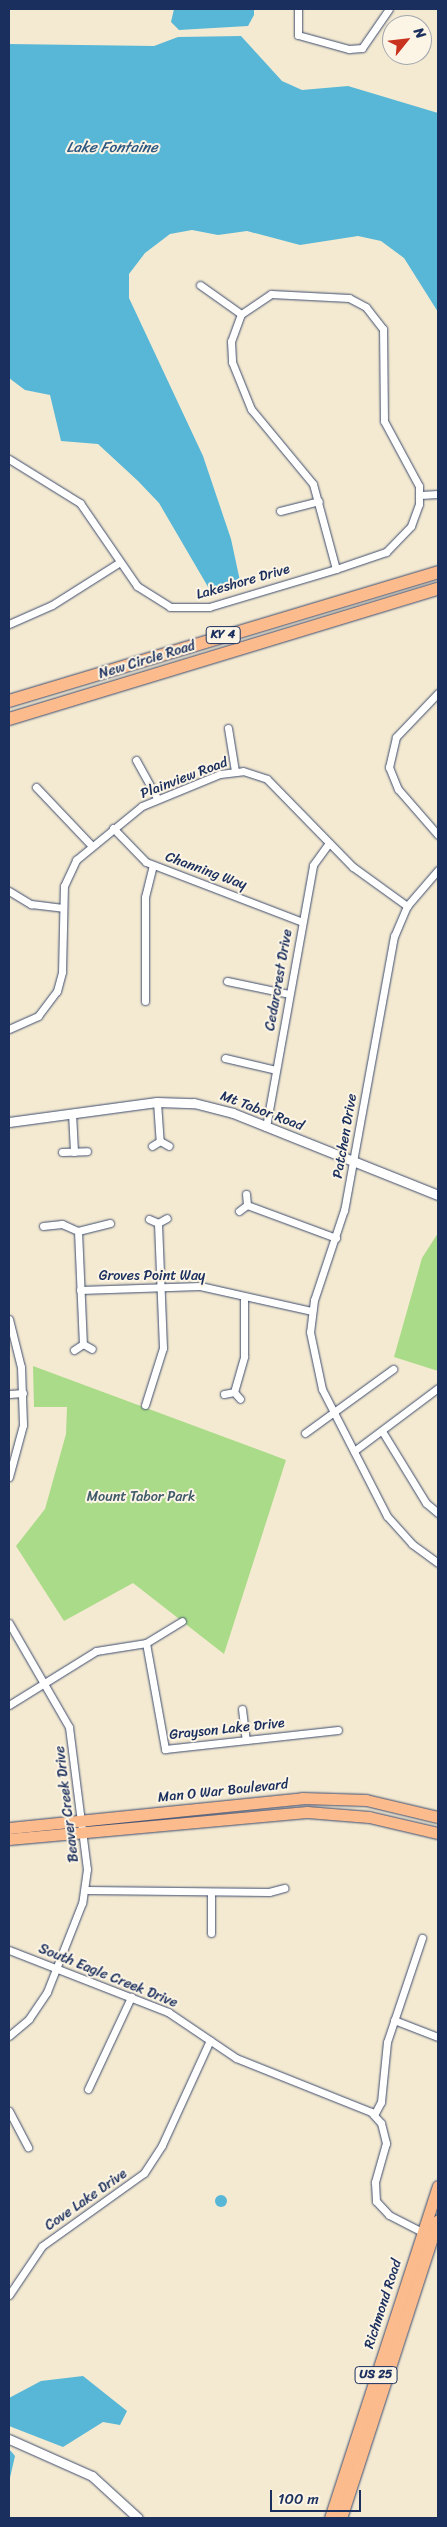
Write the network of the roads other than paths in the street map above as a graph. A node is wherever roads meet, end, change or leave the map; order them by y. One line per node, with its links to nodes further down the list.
1 (298, 9): 2 (street)
2 (388, 9)
3 (200, 285): 4 (street)
4 (241, 314): 7 (street, Lakeshore Drive); 8 (street)
5 (9, 459): 10 (street, Lakeshore Drive)
6 (438, 494): 7 (street)
7 (420, 495): 11 (street, Lakeshore Drive)
8 (319, 501): 9 (street); 11 (street)
9 (280, 511)
10 (120, 562): 11 (street, Lakeshore Drive); 14 (street)
11 (336, 569)
12 (438, 572): 16 (highway, New Circle Road / KY 4)
13 (438, 589): 17 (highway, New Circle Road / KY 4)
14 (9, 624)
15 (438, 693): 24 (street)
16 (9, 701)
17 (9, 719)
18 (228, 728): 20 (street)
19 (136, 760): 22 (street)
20 (235, 770): 22 (street, Plainview Road); 25 (street, Plainview Road)
21 (36, 787): 26 (street)
22 (158, 798): 23 (street, Plainview Road)
23 (112, 828): 26 (street, Plainview Road); 27 (street, Channing Way)
24 (438, 835)
25 (329, 843): 30 (street, Plainview Road); 32 (street, Cedarcrest Drive)
26 (90, 845): 31 (street, Plainview Road)
27 (153, 866): 32 (street, Channing Way); 35 (street)
28 (438, 870): 30 (street, Patchen Drive)
29 (9, 891): 31 (street)
30 (407, 906): 49 (street, Patchen Drive)
31 (63, 908): 36 (street, Plainview Road)
32 (302, 922): 34 (street, Cedarcrest Drive)
33 (227, 981): 34 (street)
34 (289, 994): 38 (street, Cedarcrest Drive)
35 (145, 1001)
36 (9, 1030)
37 (225, 1058): 38 (street)
38 (276, 1070): 42 (street, Cedarcrest Drive)
39 (157, 1102): 40 (street, Mt Tabor Road); 42 (street, Mt Tabor Road); 43 (street)
40 (72, 1113): 41 (street, Mt Tabor Road); 48 (street)
41 (9, 1122)
42 (266, 1127): 49 (street, Mt Tabor Road)
43 (160, 1141): 44 (street); 45 (street)
44 (152, 1146)
45 (169, 1146)
46 (87, 1151): 48 (street)
47 (62, 1152): 48 (street)
48 (74, 1152)
49 (353, 1162): 51 (street, Mt Tabor Road); 60 (street, Patchen Drive)
50 (246, 1194): 52 (street)
51 (438, 1195)
52 (247, 1205): 53 (street); 60 (street)
53 (239, 1211)
54 (167, 1218): 57 (street)
55 (149, 1219): 57 (street)
56 (110, 1223): 59 (street)
57 (158, 1224): 61 (street)
58 (44, 1226): 59 (street)
59 (78, 1231): 62 (street)
60 (336, 1238): 64 (street, Patchen Drive)
61 (161, 1287): 62 (street, Groves Point Way); 63 (street, Groves Point Way); 76 (street)
62 (80, 1290): 66 (street)
63 (244, 1298): 64 (street, Groves Point Way); 71 (street)
64 (312, 1311): 77 (street, Patchen Drive)
65 (9, 1319): 72 (street)
66 (83, 1344): 67 (street); 68 (street)
67 (92, 1349)
68 (74, 1350)
69 (393, 1369): 77 (street)
70 (438, 1388): 78 (street)
71 (234, 1392): 74 (street); 75 (street)
72 (23, 1393): 73 (street); 81 (street)
73 (9, 1394)
74 (224, 1394)
75 (240, 1399)
76 (145, 1405)
77 (334, 1413): 79 (street); 80 (street, Patchen Drive)
78 (382, 1431): 80 (street); 82 (street)
79 (305, 1433)
80 (354, 1452): 83 (street, Patchen Drive)
81 (9, 1477)
82 (438, 1513)
83 (438, 1562)
84 (182, 1621): 86 (street)
85 (9, 1623): 87 (street, Beaver Creek Drive)
86 (146, 1643): 87 (street); 91 (street, Grayson Lake Drive)
87 (46, 1682): 88 (street); 93 (street, Beaver Creek Drive)
88 (9, 1705)
89 (242, 1709): 91 (street)
90 (338, 1730): 91 (street, Grayson Lake Drive)
91 (246, 1740)
92 (438, 1817): 93 (main road, Man O War Boulevard)
93 (84, 1822): 94 (main road, Man O War Boulevard); 96 (street, Beaver Creek Drive)
94 (9, 1828)
95 (438, 1833): 96 (main road, Man O War Boulevard)
96 (85, 1834): 97 (main road, Man O War Boulevard); 99 (street, Beaver Creek Drive)
97 (9, 1840)
98 (284, 1888): 100 (street)
99 (86, 1890): 100 (street); 104 (street, Beaver Creek Drive)
100 (212, 1892): 101 (street)
101 (211, 1933)
102 (422, 1938): 106 (street)
103 (9, 1950): 104 (street, South Eagle Creek Drive)
104 (57, 1968): 105 (street, South Eagle Creek Drive); 107 (street, Beaver Creek Drive)
105 (130, 1998): 109 (street, South Eagle Creek Drive); 110 (street)
106 (394, 2020): 108 (street); 112 (street)
107 (9, 2036)
108 (438, 2037)
109 (210, 2040): 112 (street, South Eagle Creek Drive); 117 (street, Cove Lake Drive)
110 (88, 2089)
111 (9, 2110): 113 (street)
112 (374, 2115): 116 (street, South Eagle Creek Drive)
113 (28, 2147)
114 (438, 2186): 116 (main road, Richmond Road / US 25)
115 (438, 2220): 116 (main road, Richmond Road / US 25)
116 (431, 2234): 120 (main road, Richmond Road / US 25); 121 (main road, Richmond Road / US 25)
117 (9, 2295)
118 (9, 2439): 119 (street)
119 (138, 2518)
120 (330, 2518)
121 (341, 2518)

